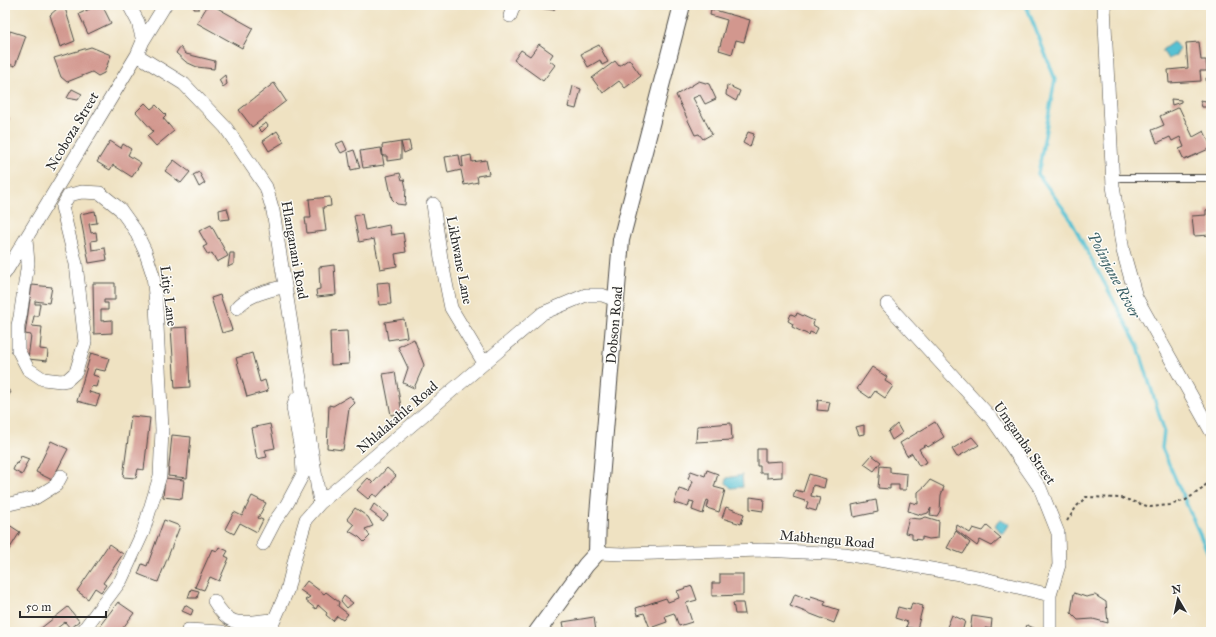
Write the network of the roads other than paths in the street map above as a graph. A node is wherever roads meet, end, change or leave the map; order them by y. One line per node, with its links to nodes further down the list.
1 (129, 5): 5 (street)
2 (165, 5): 5 (street, Ncoboza Street)
3 (682, 5): 13 (street, Dobson Road)
4 (1104, 5): 7 (street)
5 (143, 41): 6 (street, Ncoboza Street)
6 (137, 55): 10 (street, Ncoboza Street); 12 (street, Hlanganani Road)
7 (1113, 178): 8 (lane); 18 (street)
8 (1211, 178)
9 (433, 204): 16 (street, Likhwane Lane)
10 (26, 239): 11 (street, Ncoboza Street); 28 (street, Litje Lane)
11 (5, 274)
12 (285, 286): 15 (street); 17 (street, Hlanganani Road)
13 (616, 300): 16 (street, Nhlalakahle Road); 23 (street, Dobson Road)
14 (887, 304): 24 (street, Umgamba Street)
15 (237, 308)
16 (484, 363): 20 (street, Nhlalakahle Road)
17 (303, 394): 20 (street, Hlanganani Road); 22 (street)
18 (1211, 430)
19 (60, 476): 21 (street)
20 (320, 503): 26 (street, Nhlalakahle Road)
21 (5, 506)
22 (263, 544)
23 (597, 553): 24 (street, Mabhengu Road); 30 (street)
24 (1050, 595): 31 (street, Umgamba Street)
25 (214, 601): 26 (street)
26 (271, 626)
27 (188, 630): 29 (street)
28 (82, 632)
29 (222, 632)
30 (537, 632)
31 (1049, 632)

